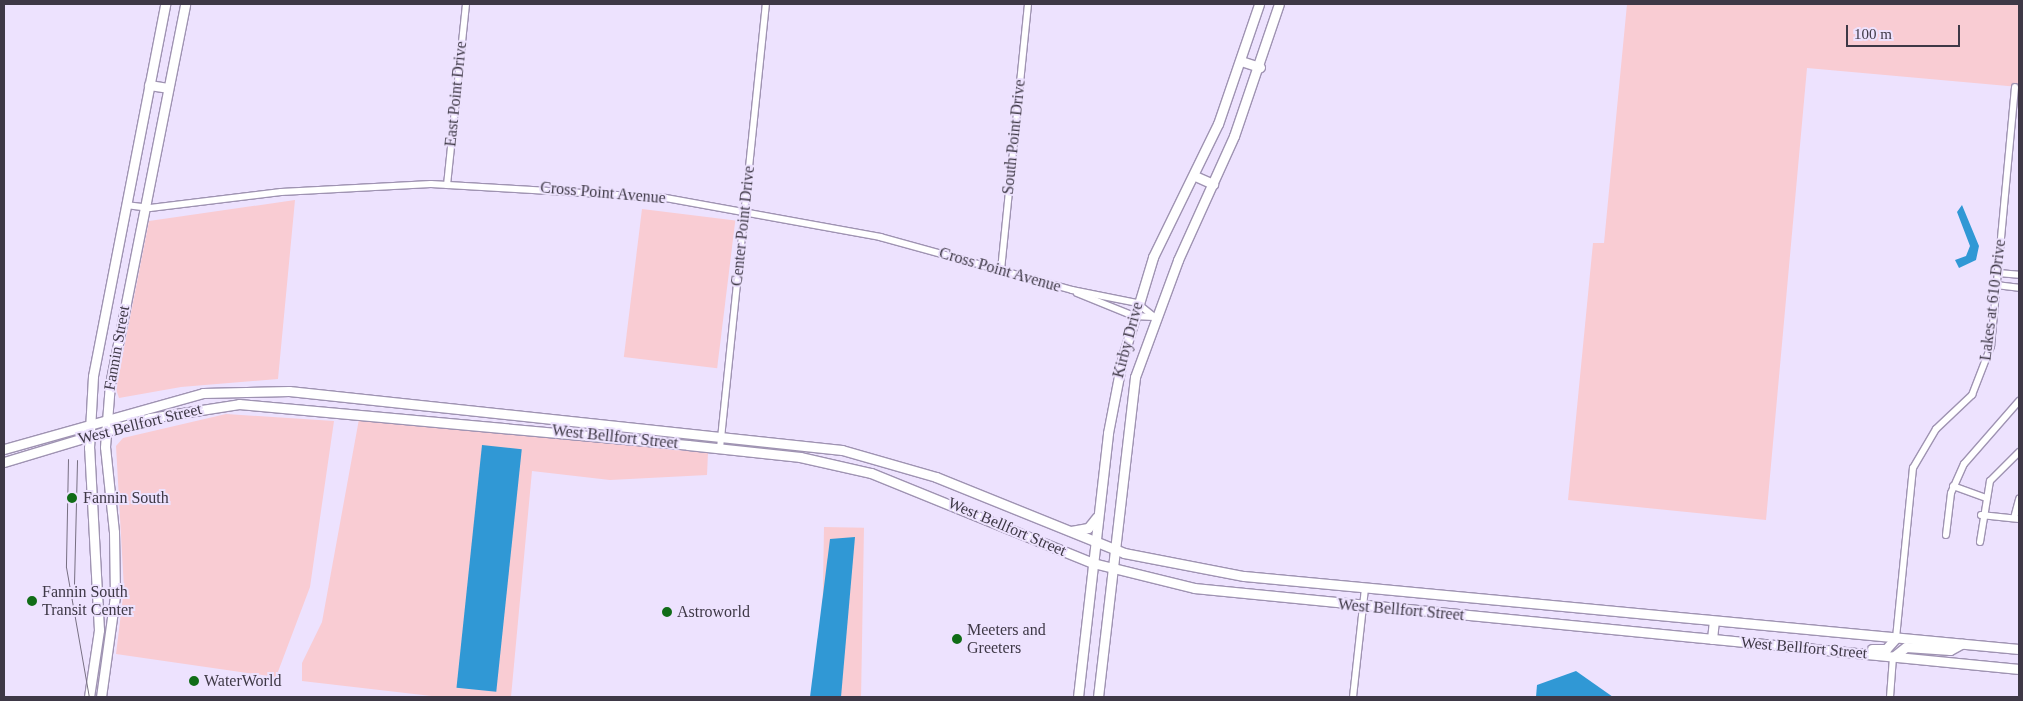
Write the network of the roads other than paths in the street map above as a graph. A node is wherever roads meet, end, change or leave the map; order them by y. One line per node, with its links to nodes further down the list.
1 (166, 4): 10 (main road, Fannin Street)
2 (184, 4): 12 (main road, Fannin Street)
3 (466, 4): 15 (street, East Point Drive)
4 (766, 4): 18 (street, Center Point Drive)
5 (1028, 4): 19 (street, South Point Drive)
6 (1259, 4): 8 (main road, Kirby Drive)
7 (1279, 4): 9 (main road, Kirby Drive)
8 (1241, 61): 9 (main road); 13 (main road, Kirby Drive)
9 (1260, 67): 14 (main road, Kirby Drive)
10 (149, 85): 12 (main road); 16 (main road, Fannin Street)
11 (2015, 87): 20 (street, Lakes at 610 Drive)
12 (168, 88): 17 (main road, Fannin Street)
13 (1195, 176): 14 (main road); 25 (main road, Kirby Drive)
14 (1213, 184): 27 (main road, Kirby Drive)
15 (446, 185): 17 (street, Cross Point Avenue); 18 (street, Cross Point Avenue)
16 (126, 205): 17 (street, Cross Point Avenue); 30 (main road, Fannin Street)
17 (144, 208): 29 (main road, Fannin Street)
18 (745, 209): 19 (street, Cross Point Avenue); 33 (street, Center Point Drive)
19 (1001, 270): 24 (street, Cross Point Avenue)
20 (1998, 273): 21 (street); 22 (street, Lakes at 610 Drive)
21 (2019, 275)
22 (1996, 285): 23 (street); 62 (street, Lakes at 610 Drive)
23 (2019, 288)
24 (1072, 290): 25 (street, Cross Point Avenue); 26 (street, Cross Point Avenue)
25 (1137, 303): 26 (main road, Kirby Drive); 27 (street, Cross Point Avenue)
26 (1134, 316): 27 (street, Cross Point Avenue); 43 (main road, Kirby Drive)
27 (1154, 317): 50 (main road, Kirby Drive)
28 (2019, 401): 39 (street)
29 (106, 418): 30 (main road, West Bellfort Street); 31 (main road, Fannin Street); 33 (main road, West Bellfort Street)
30 (89, 423): 32 (main road, Fannin Street); 35 (main road, West Bellfort Street)
31 (106, 430): 32 (main road, West Bellfort Street); 34 (main road, West Bellfort Street); 70 (main road, Fannin Street)
32 (89, 435): 37 (main road, West Bellfort Street); 69 (main road, Fannin Street)
33 (722, 435): 34 (street, Center Point Drive); 38 (main road, West Bellfort Street)
34 (720, 448): 40 (main road, West Bellfort Street)
35 (4, 449)
36 (2019, 452): 41 (street)
37 (4, 462)
38 (936, 477): 40 (main road); 46 (main road, West Bellfort Street)
39 (1953, 486): 41 (street); 47 (street)
40 (931, 494): 51 (main road, West Bellfort Street)
41 (1984, 497): 44 (street)
42 (2019, 499): 45 (street)
43 (1099, 512): 46 (main road); 49 (main road, Kirby Drive)
44 (1981, 515): 45 (street); 48 (street)
45 (2017, 519)
46 (1066, 531): 49 (main road, West Bellfort Street)
47 (1946, 535)
48 (1980, 542)
49 (1096, 543): 50 (main road, West Bellfort Street); 51 (main road, Kirby Drive)
50 (1114, 550): 52 (main road, Kirby Drive); 53 (main road, West Bellfort Street)
51 (1093, 563): 52 (main road, West Bellfort Street); 71 (main road, Kirby Drive)
52 (1113, 568): 55 (main road, West Bellfort Street); 72 (main road, Kirby Drive)
53 (1244, 576): 54 (main road, West Bellfort Street); 55 (main road)
54 (1365, 588): 56 (main road, West Bellfort Street); 57 (street)
55 (1240, 594): 57 (main road, West Bellfort Street)
56 (1495, 600): 58 (main road, West Bellfort Street); 59 (main road)
57 (1363, 606): 59 (main road, West Bellfort Street); 73 (street)
58 (1603, 610): 60 (main road, West Bellfort Street); 61 (main road)
59 (1493, 618): 61 (main road, West Bellfort Street)
60 (1714, 620): 62 (main road, West Bellfort Street); 63 (main road)
61 (1601, 629): 63 (main road, West Bellfort Street)
62 (1896, 638): 64 (main road, West Bellfort Street); 66 (main road)
63 (1712, 639): 66 (main road, West Bellfort Street)
64 (1961, 644): 65 (main road, West Bellfort Street); 67 (main road)
65 (2019, 649)
66 (1844, 652): 67 (main road, West Bellfort Street)
67 (1893, 656): 68 (main road, West Bellfort Street); 74 (street)
68 (2019, 669)
69 (89, 697)
70 (101, 697)
71 (1078, 697)
72 (1098, 697)
73 (1353, 697)
74 (1890, 697)

